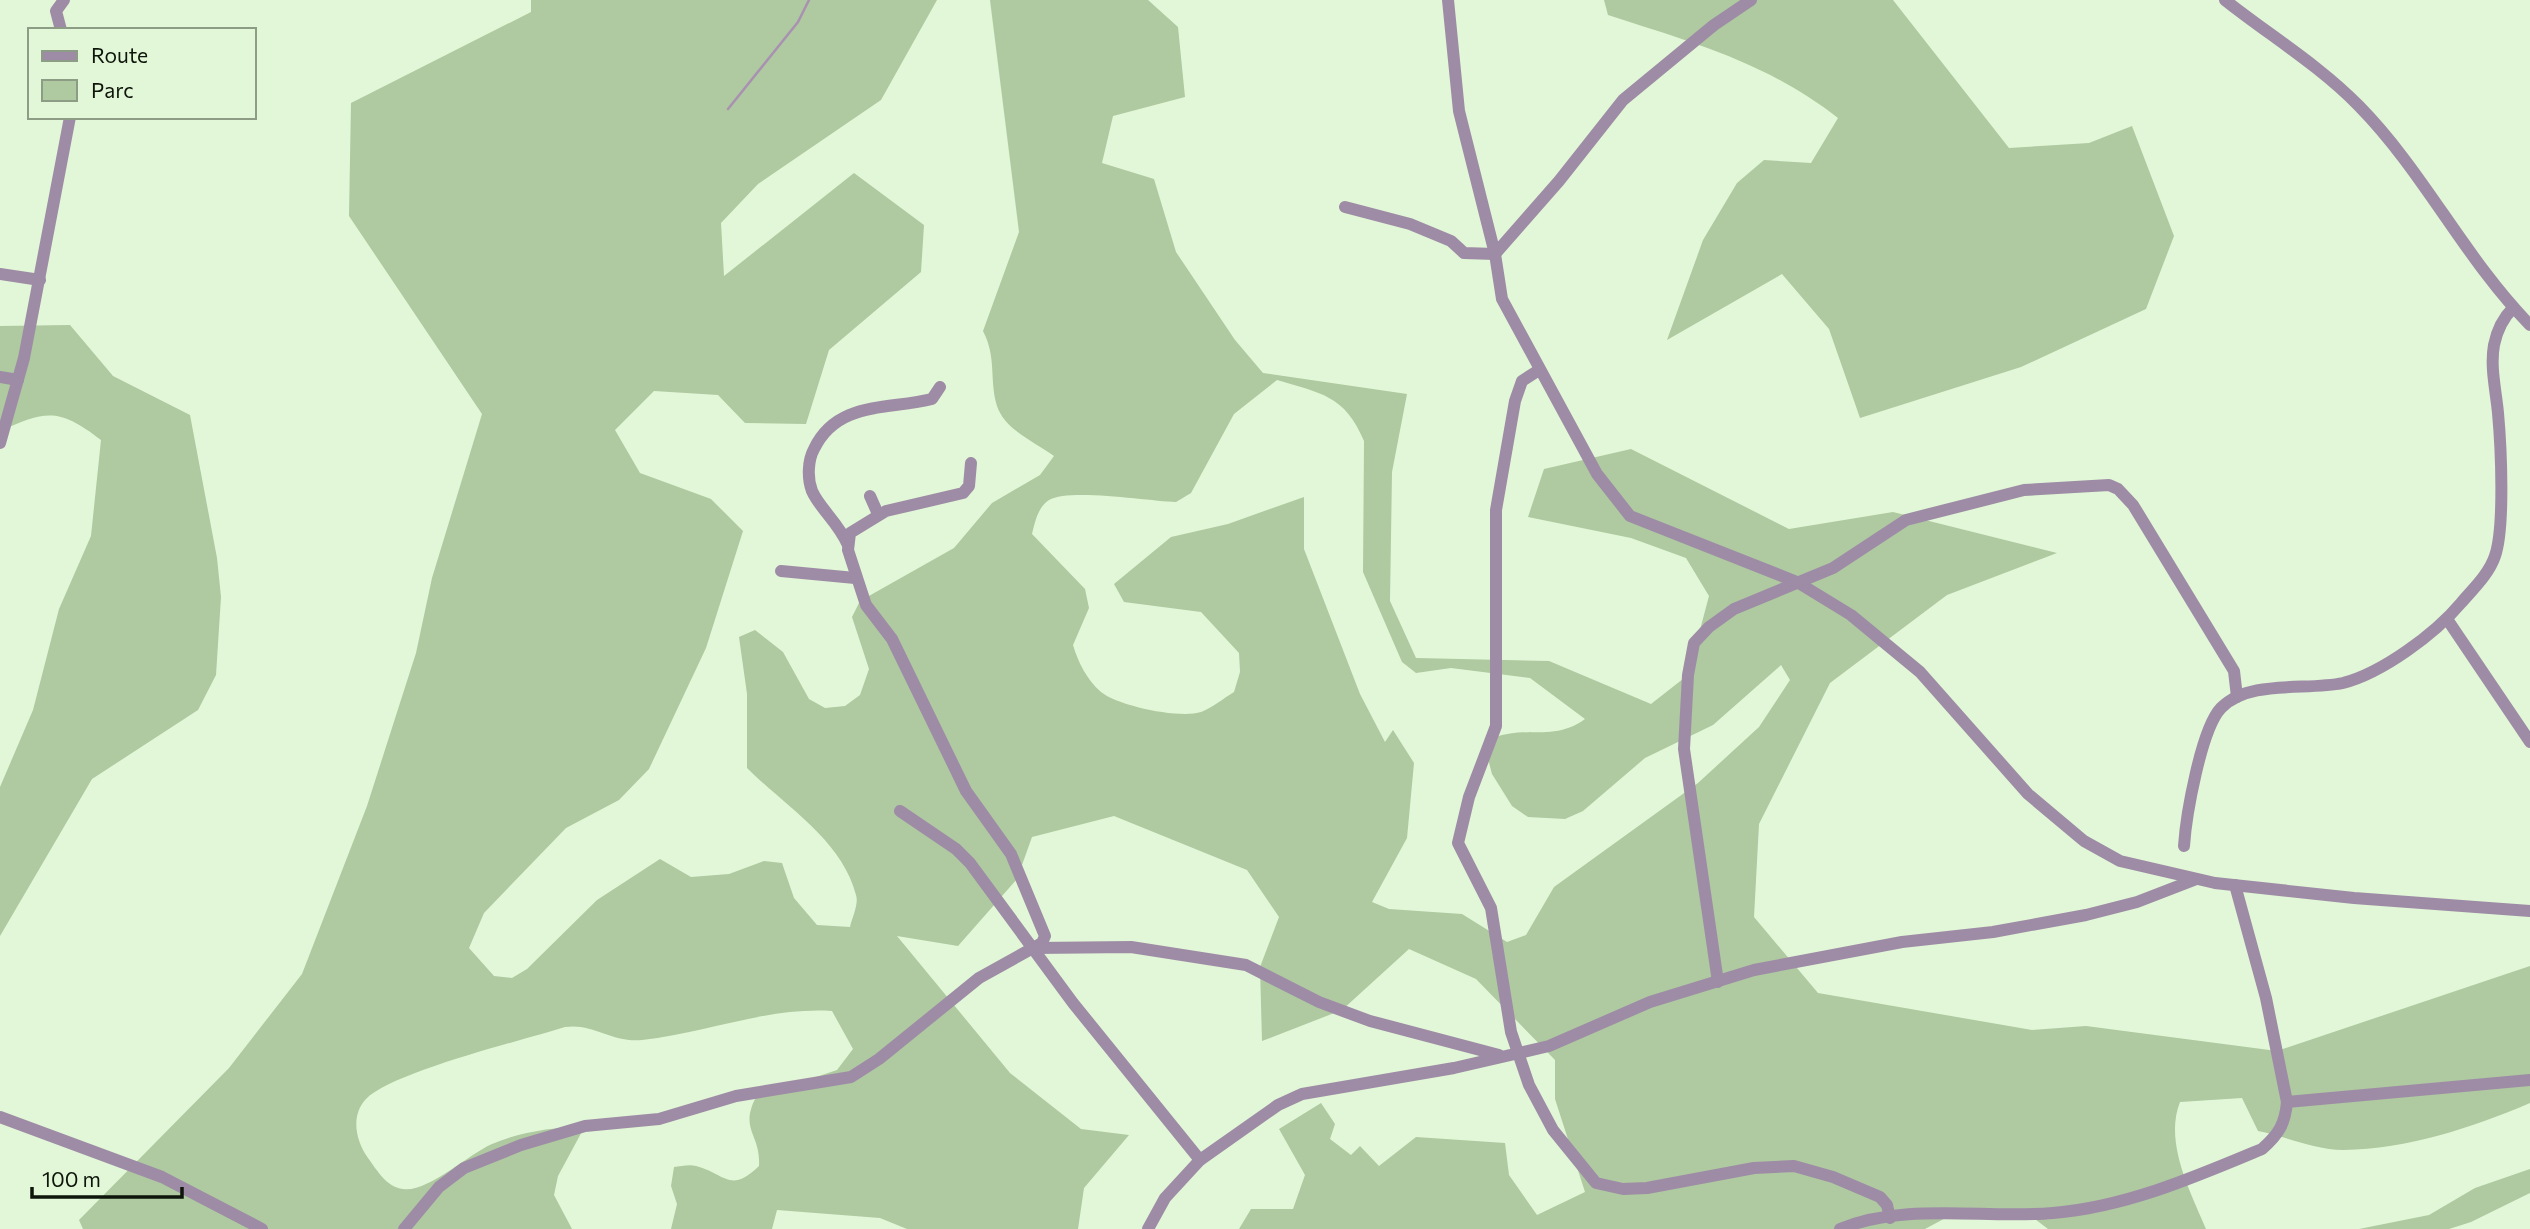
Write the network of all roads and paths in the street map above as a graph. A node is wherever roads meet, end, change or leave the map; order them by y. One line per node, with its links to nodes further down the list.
1 (1448, 0): 8 (street)
2 (1751, 0): 8 (street)
3 (2225, 0): 11 (street)
4 (62, 1): 5 (street)
5 (60, 28)
6 (70, 119): 10 (street)
7 (1345, 207): 8 (street)
8 (1495, 254): 13 (street)
9 (0, 274): 10 (street)
10 (40, 280): 15 (street)
11 (2513, 308): 12 (street); 25 (street)
12 (2530, 325)
13 (1539, 370): 24 (street); 35 (street)
14 (0, 377): 15 (street)
15 (18, 380): 17 (street)
16 (940, 387): 21 (street)
17 (0, 443)
18 (971, 463): 20 (street)
19 (870, 496): 20 (street)
20 (878, 514): 21 (street)
21 (850, 550): 23 (street)
22 (781, 571): 23 (street)
23 (855, 578): 33 (street)
24 (1797, 582): 26 (street); 30 (street); 34 (street)
25 (2447, 619): 26 (street); 27 (street)
26 (2237, 697): 29 (street)
27 (2530, 742)
28 (900, 811): 33 (street)
29 (2184, 846)
30 (2194, 880): 31 (street); 34 (street)
31 (2235, 885): 32 (street); 37 (street)
32 (2530, 912)
33 (1034, 948): 35 (street); 39 (street); 42 (street)
34 (1718, 982): 35 (street)
35 (1511, 1055): 39 (street); 40 (street)
36 (2530, 1080): 37 (street)
37 (2287, 1102): 40 (street)
38 (0, 1117): 41 (street)
39 (1200, 1160): 43 (street)
40 (1890, 1218): 44 (street)
41 (262, 1229)
42 (404, 1229)
43 (1148, 1229)
44 (1840, 1229)

